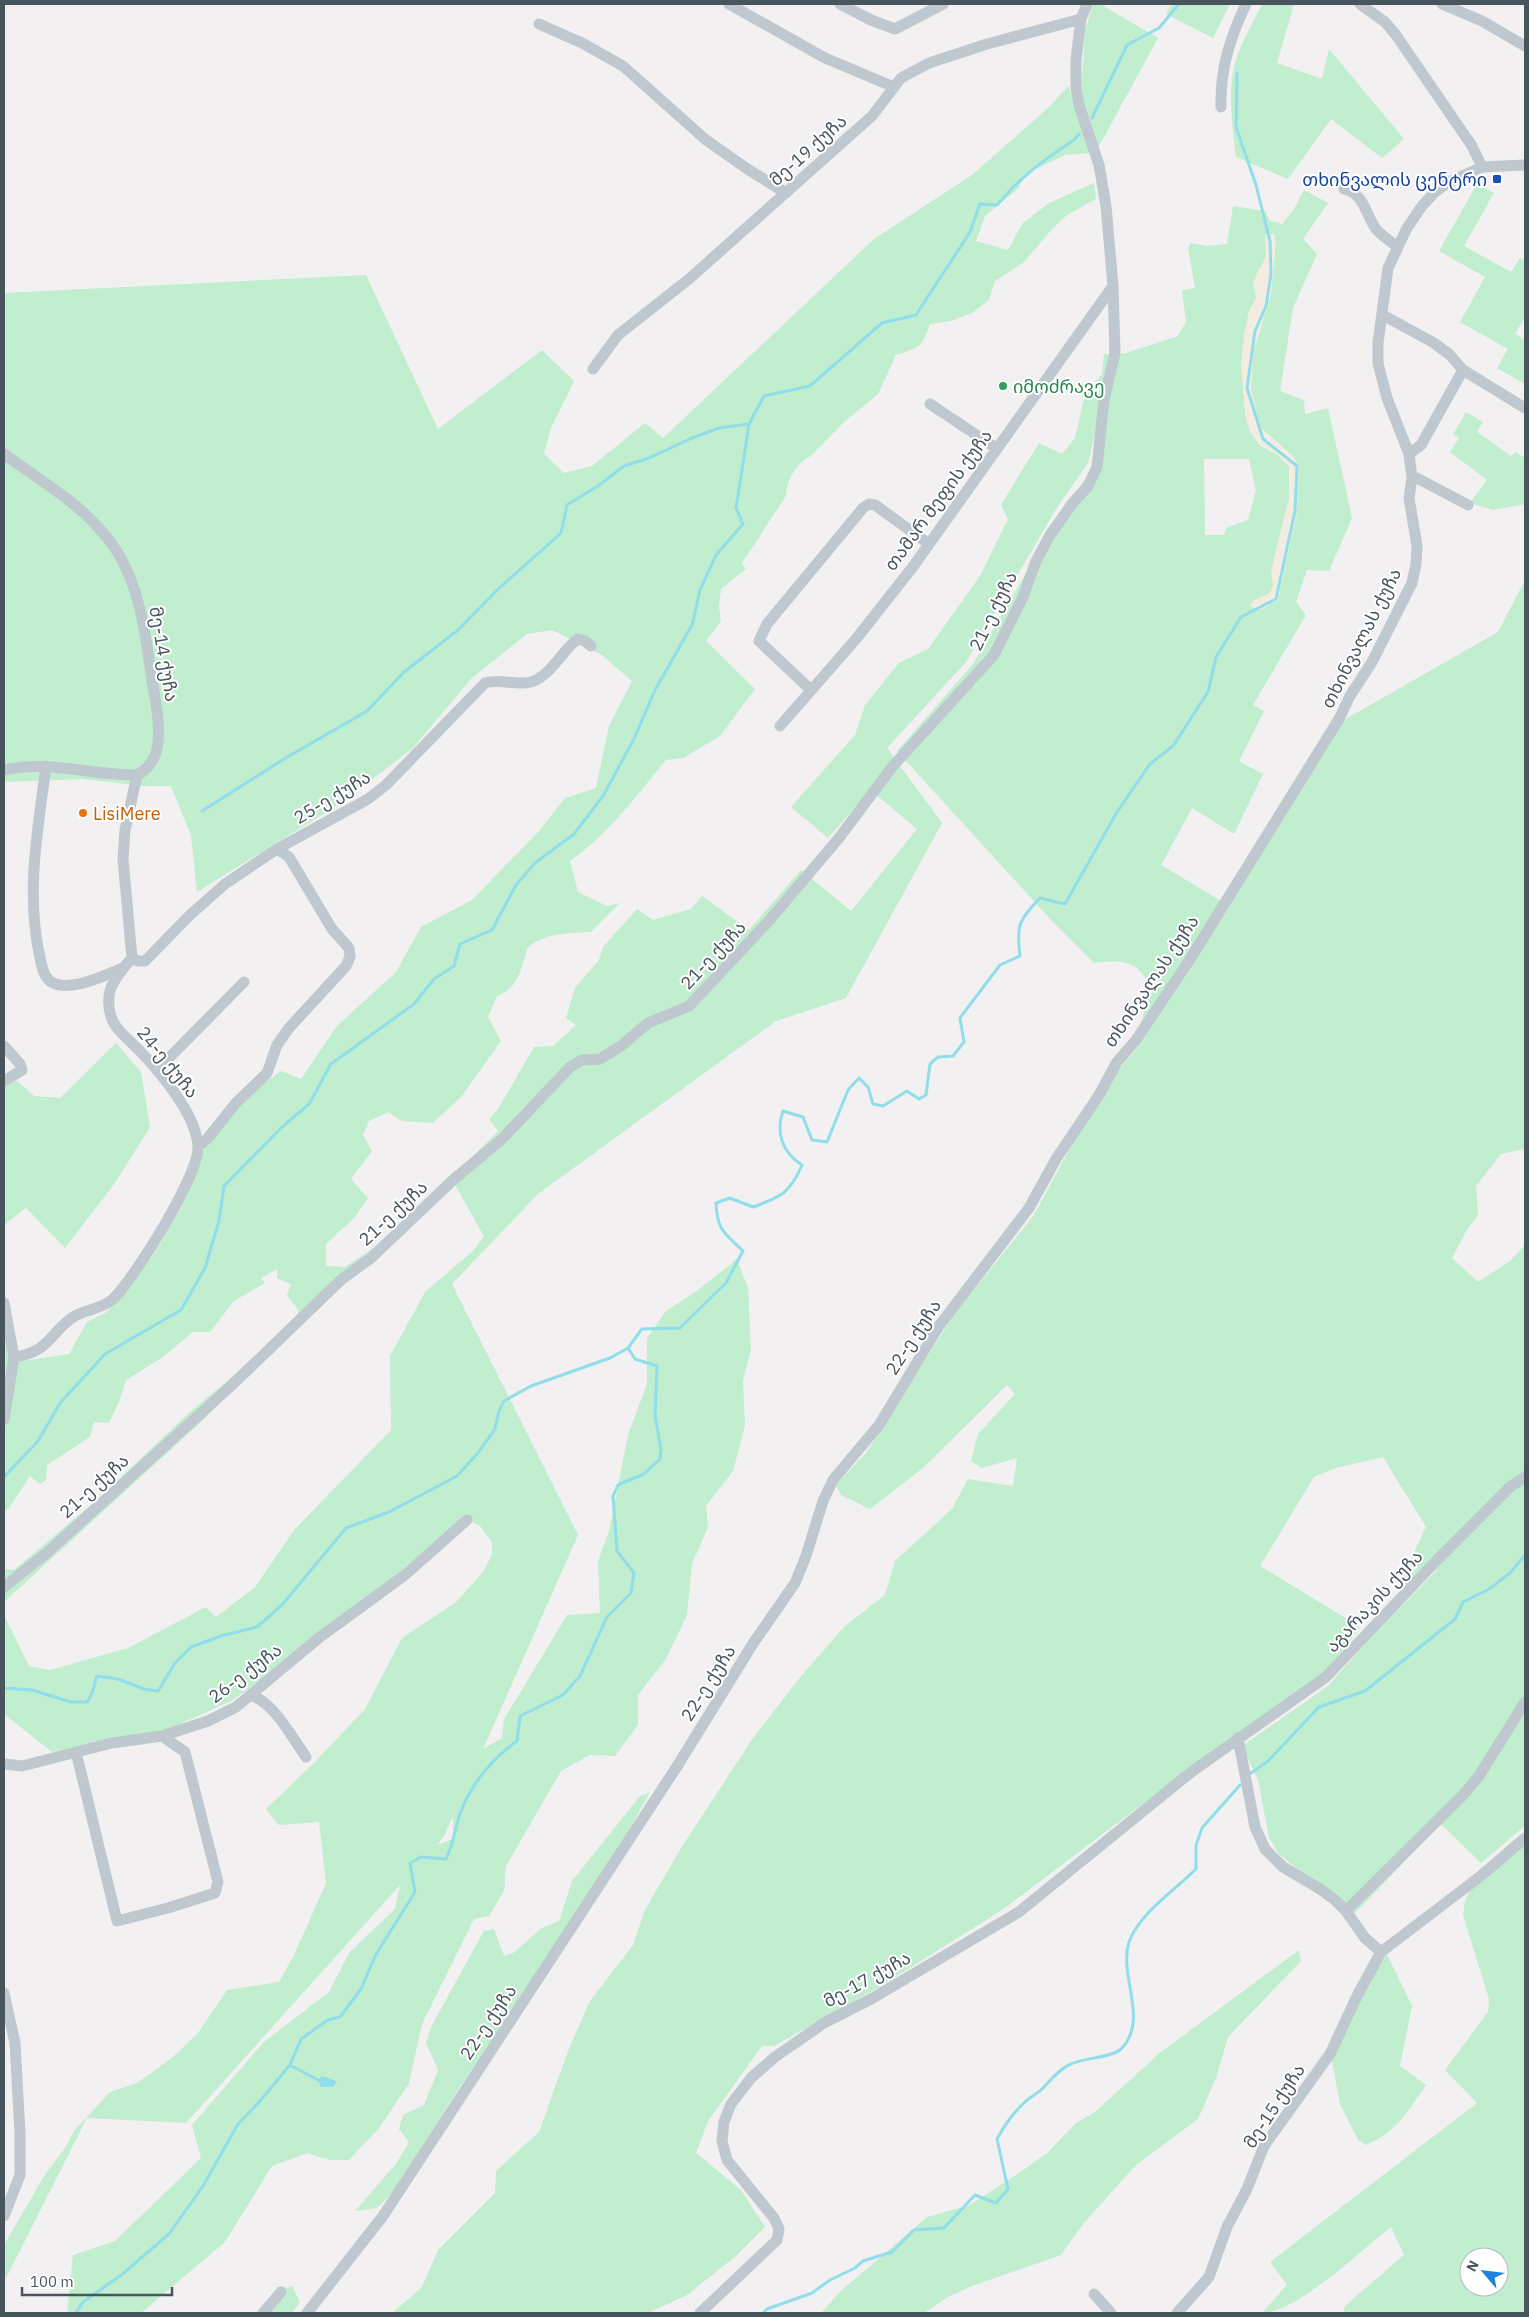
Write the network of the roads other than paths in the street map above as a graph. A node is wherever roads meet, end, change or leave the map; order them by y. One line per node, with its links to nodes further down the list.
1 (729, 4): 11 (street)
2 (840, 4): 3 (street)
3 (943, 4)
4 (1087, 4): 8 (street, 21-ე ქუჩა)
5 (1246, 4): 12 (street)
6 (1360, 4): 14 (street)
7 (1442, 4): 10 (street)
8 (1081, 19): 11 (street, მე-19 ქუჩა); 18 (street, 21-ე ქუჩა)
9 (539, 24): 16 (street)
10 (1525, 46)
11 (894, 87): 16 (street, მე-19 ქუჩა)
12 (1221, 107)
13 (1525, 165): 14 (street, თხინვალას ქუჩა)
14 (1482, 167): 17 (street, თხინვალას ქუჩა)
15 (1344, 189): 17 (street)
16 (786, 193): 20 (street, მე-19 ქუჩა)
17 (1398, 247): 19 (street, თხინვალას ქუჩა)
18 (1114, 286): 24 (street, თამარ მეფის ქუჩა); 50 (street, 21-ე ქუჩა)
19 (1383, 315): 21 (street); 26 (street, თხინვალას ქუჩა)
20 (593, 369)
21 (1463, 370): 23 (street); 26 (street)
22 (930, 404): 24 (street)
23 (1525, 408)
24 (996, 448): 29 (street, თამარ მეფის ქუჩა)
25 (4, 454): 35 (street, მე-14 ქუჩა)
26 (1410, 454): 27 (street, თხინვალას ქუჩა)
27 (1412, 478): 28 (street); 41 (street, თხინვალას ქუჩა)
28 (1468, 505)
29 (929, 544): 31 (street, თამარ მეფის ქუჩა); 31 (street)
30 (591, 646): 36 (street, 25-ე ქუჩა)
31 (811, 690): 32 (street, თამარ მეფის ქუჩა)
32 (780, 726)
33 (46, 766): 34 (street); 35 (street); 38 (street)
34 (4, 770)
35 (137, 775): 37 (street)
36 (277, 849): 37 (street, 25-ე ქუჩა); 44 (street)
37 (132, 958): 38 (street, 24-ე ქუჩა)
38 (123, 968): 42 (street, 24-ე ქუჩა)
39 (244, 982): 42 (street)
40 (4, 1046): 43 (street)
41 (1116, 1062): 68 (street, 22-ე ქუჩა)
42 (157, 1070): 44 (street, 24-ე ქუჩა)
43 (4, 1081)
44 (199, 1146): 46 (street)
45 (4, 1304): 46 (street)
46 (14, 1357): 47 (street)
47 (4, 1419)
48 (1525, 1477): 54 (street, აგარაკის ქუჩა)
49 (467, 1520): 51 (street, 26-ე ქუჩა)
50 (4, 1587)
51 (250, 1695): 53 (street, 26-ე ქუჩა); 56 (street)
52 (1525, 1702): 59 (street)
53 (162, 1736): 55 (street, 26-ე ქუჩა); 55 (street)
54 (1238, 1738): 59 (street); 69 (street, მე-17 ქუჩა)
55 (76, 1752): 57 (street, 26-ე ქუჩა)
56 (306, 1757)
57 (4, 1764)
58 (1525, 1838): 60 (street)
59 (1346, 1911): 60 (street)
60 (1382, 1952): 66 (street, მე-15 ქუჩა)
61 (4, 1993): 62 (street)
62 (7, 2021): 63 (street)
63 (4, 2216)
64 (281, 2292): 67 (street)
65 (1094, 2294): 70 (street)
66 (1181, 2309)
67 (263, 2313)
68 (308, 2313)
69 (700, 2313)
70 (1111, 2313)

